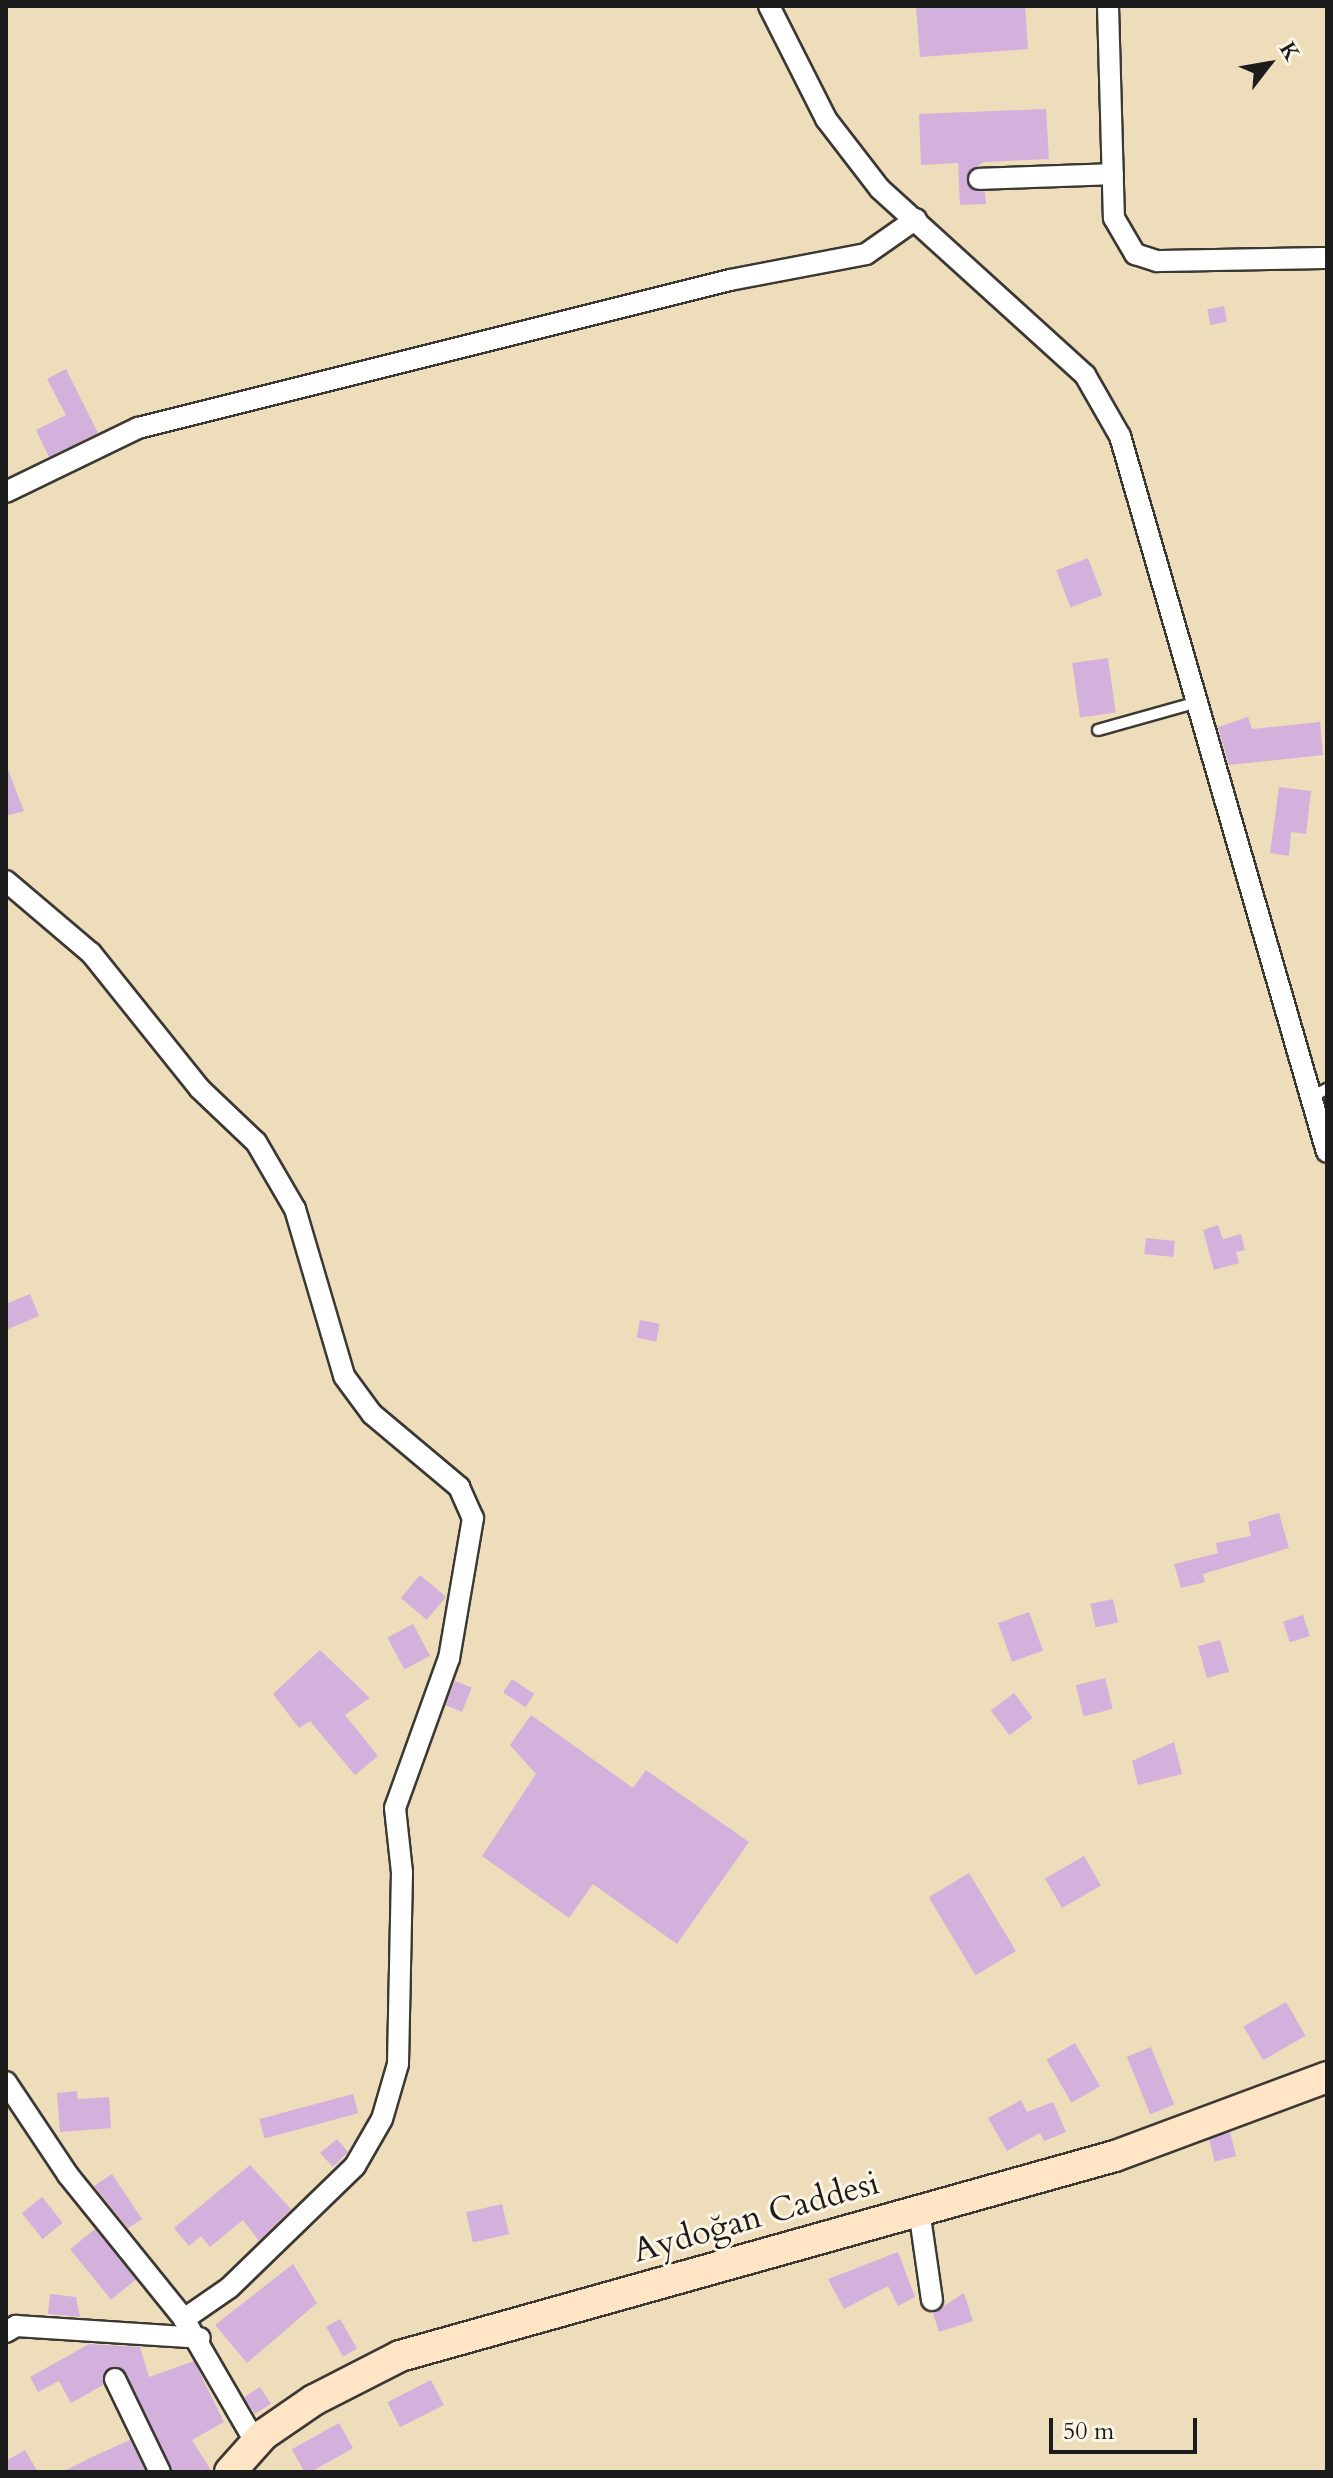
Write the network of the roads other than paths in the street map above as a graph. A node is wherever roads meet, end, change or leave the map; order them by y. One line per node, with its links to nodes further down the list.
1 (769, 6): 5 (street)
2 (1108, 6): 3 (street)
3 (1113, 174): 4 (street); 6 (street)
4 (979, 179)
5 (916, 219): 7 (street); 8 (street)
6 (1327, 258)
7 (6, 492)
8 (1194, 703): 9 (lane); 11 (street)
9 (1098, 730)
10 (6, 881): 17 (street)
11 (1322, 1094): 12 (street)
12 (1327, 1152)
13 (1327, 2077): 15 (street, Aydoğan Caddesi)
14 (6, 2082): 17 (street)
15 (919, 2210): 16 (street); 21 (street, Aydoğan Caddesi)
16 (932, 2300)
17 (184, 2319): 19 (street)
18 (6, 2332): 19 (street)
19 (200, 2338): 21 (street)
20 (115, 2379): 22 (street)
21 (256, 2443): 23 (street, Aydoğan Caddesi)
22 (160, 2472)
23 (230, 2472)

